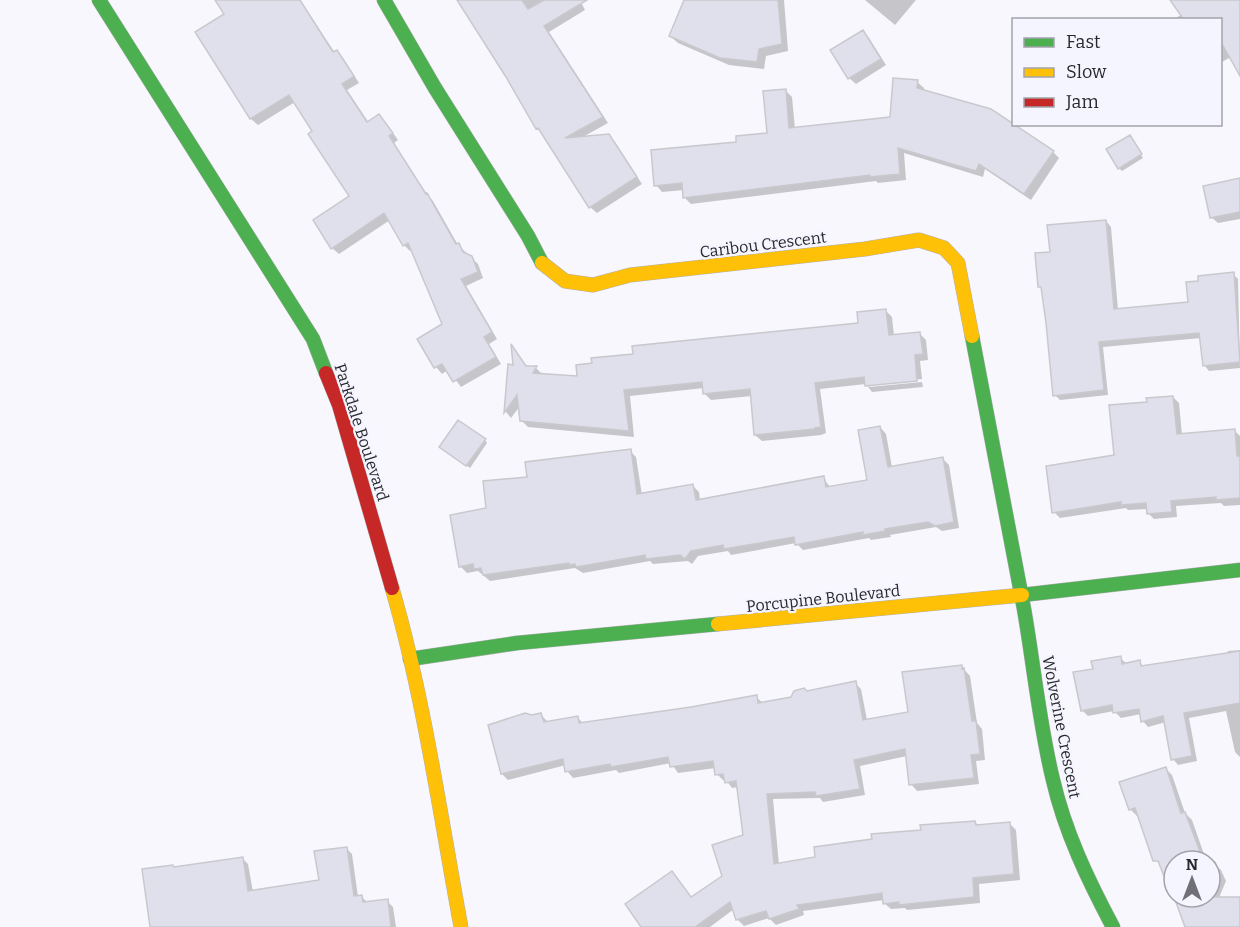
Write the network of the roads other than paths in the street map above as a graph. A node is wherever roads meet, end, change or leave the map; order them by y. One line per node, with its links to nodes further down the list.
1 (99, 0): 5 (street, Parkdale Boulevard)
2 (384, 0): 4 (street, Caribou Crescent)
3 (1240, 570): 4 (street, Porcupine Boulevard)
4 (1022, 595): 5 (street, Porcupine Boulevard); 7 (street, Wolverine Crescent)
5 (410, 659): 6 (street, Parkdale Boulevard)
6 (461, 927)
7 (1113, 927)

